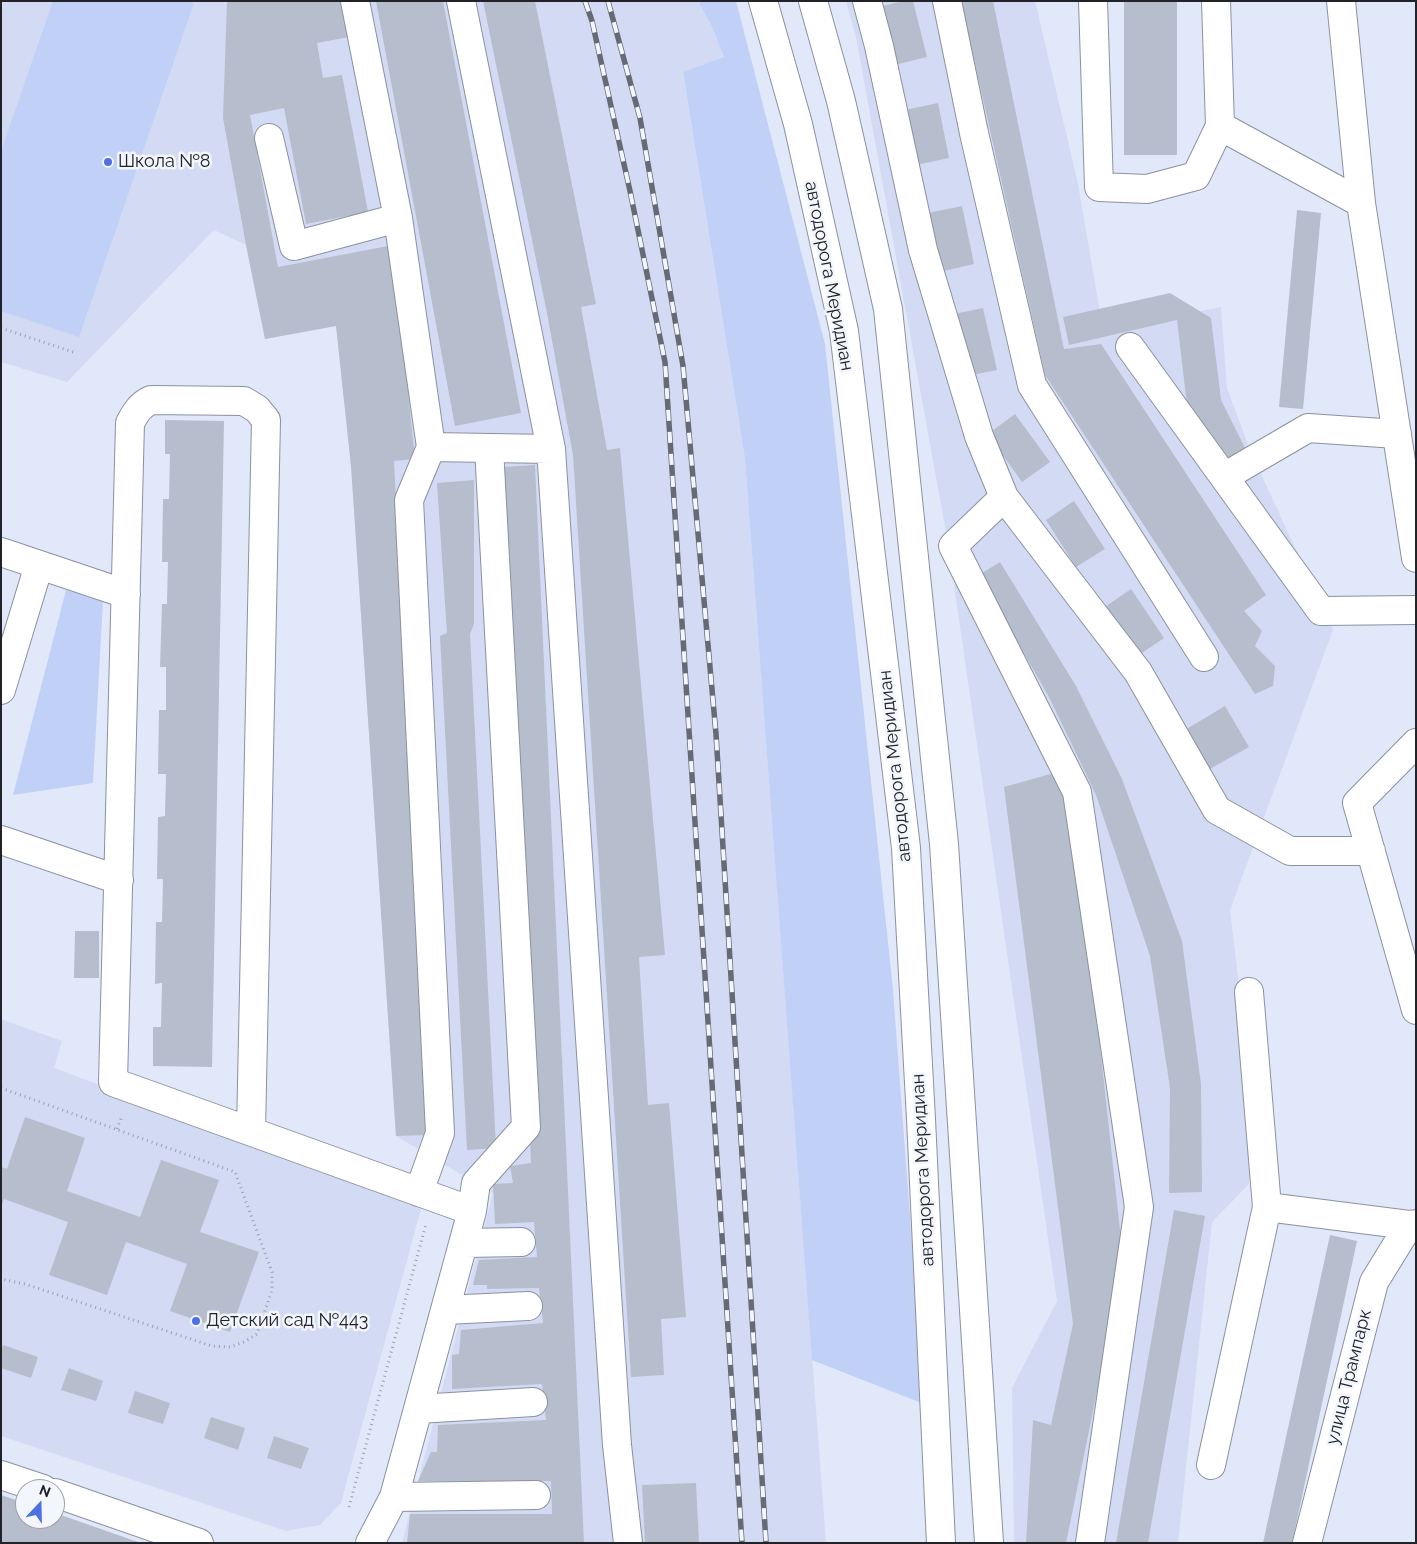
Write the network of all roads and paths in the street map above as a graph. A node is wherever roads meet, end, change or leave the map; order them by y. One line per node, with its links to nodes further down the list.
1 (355, 1): 13 (main road)
2 (461, 1): 20 (main road)
3 (763, 1): 59 (main road, автодорога Меридиан)
4 (813, 1): 60 (main road)
5 (867, 1): 22 (main road)
6 (947, 1): 28 (main road)
7 (1093, 1): 10 (main road)
8 (1216, 1): 10 (main road)
9 (1340, 1): 12 (main road)
10 (1220, 126): 12 (main road)
11 (269, 138): 13 (main road)
12 (1361, 202): 17 (main road)
13 (398, 218): 18 (main road)
14 (1, 328): 16 (path)
15 (1130, 347): 21 (main road)
16 (76, 352)
17 (1396, 434): 21 (main road); 24 (main road)
18 (431, 447): 19 (main road); 38 (main road)
19 (489, 448): 20 (main road); 40 (main road)
20 (551, 449): 58 (main road)
21 (1224, 477): 27 (main road)
22 (1004, 497): 32 (main road); 61 (main road)
23 (1, 552): 25 (main road)
24 (1416, 558)
25 (39, 565): 26 (main road); 29 (main road)
26 (126, 594): 33 (main road); 37 (main road)
27 (1416, 610)
28 (1204, 658)
29 (1, 690)
30 (1416, 743): 32 (main road)
31 (1, 840): 33 (main road)
32 (1371, 851): 35 (main road)
33 (119, 880): 37 (main road)
34 (1249, 992): 39 (main road)
35 (1416, 1010)
36 (1, 1088): 44 (path)
37 (251, 1131): 38 (main road)
38 (426, 1195): 40 (main road); 55 (path)
39 (1267, 1207): 41 (main road); 49 (main road)
40 (472, 1211): 43 (main road)
41 (1412, 1225): 62 (main road, улица Трампарк)
42 (522, 1242): 43 (main road)
43 (464, 1243): 46 (main road)
44 (1, 1279)
45 (528, 1306): 46 (main road)
46 (445, 1310): 48 (main road)
47 (533, 1402): 48 (main road)
48 (418, 1409): 54 (main road)
49 (1211, 1465)
50 (1, 1474): 51 (main road)
51 (15, 1479)
52 (536, 1495): 54 (main road)
53 (65, 1496): 56 (main road)
54 (394, 1497): 57 (main road)
55 (349, 1507)
56 (199, 1543)
57 (370, 1543)
58 (628, 1543)
59 (941, 1543)
60 (989, 1543)
61 (1090, 1543)
62 (1307, 1543)

